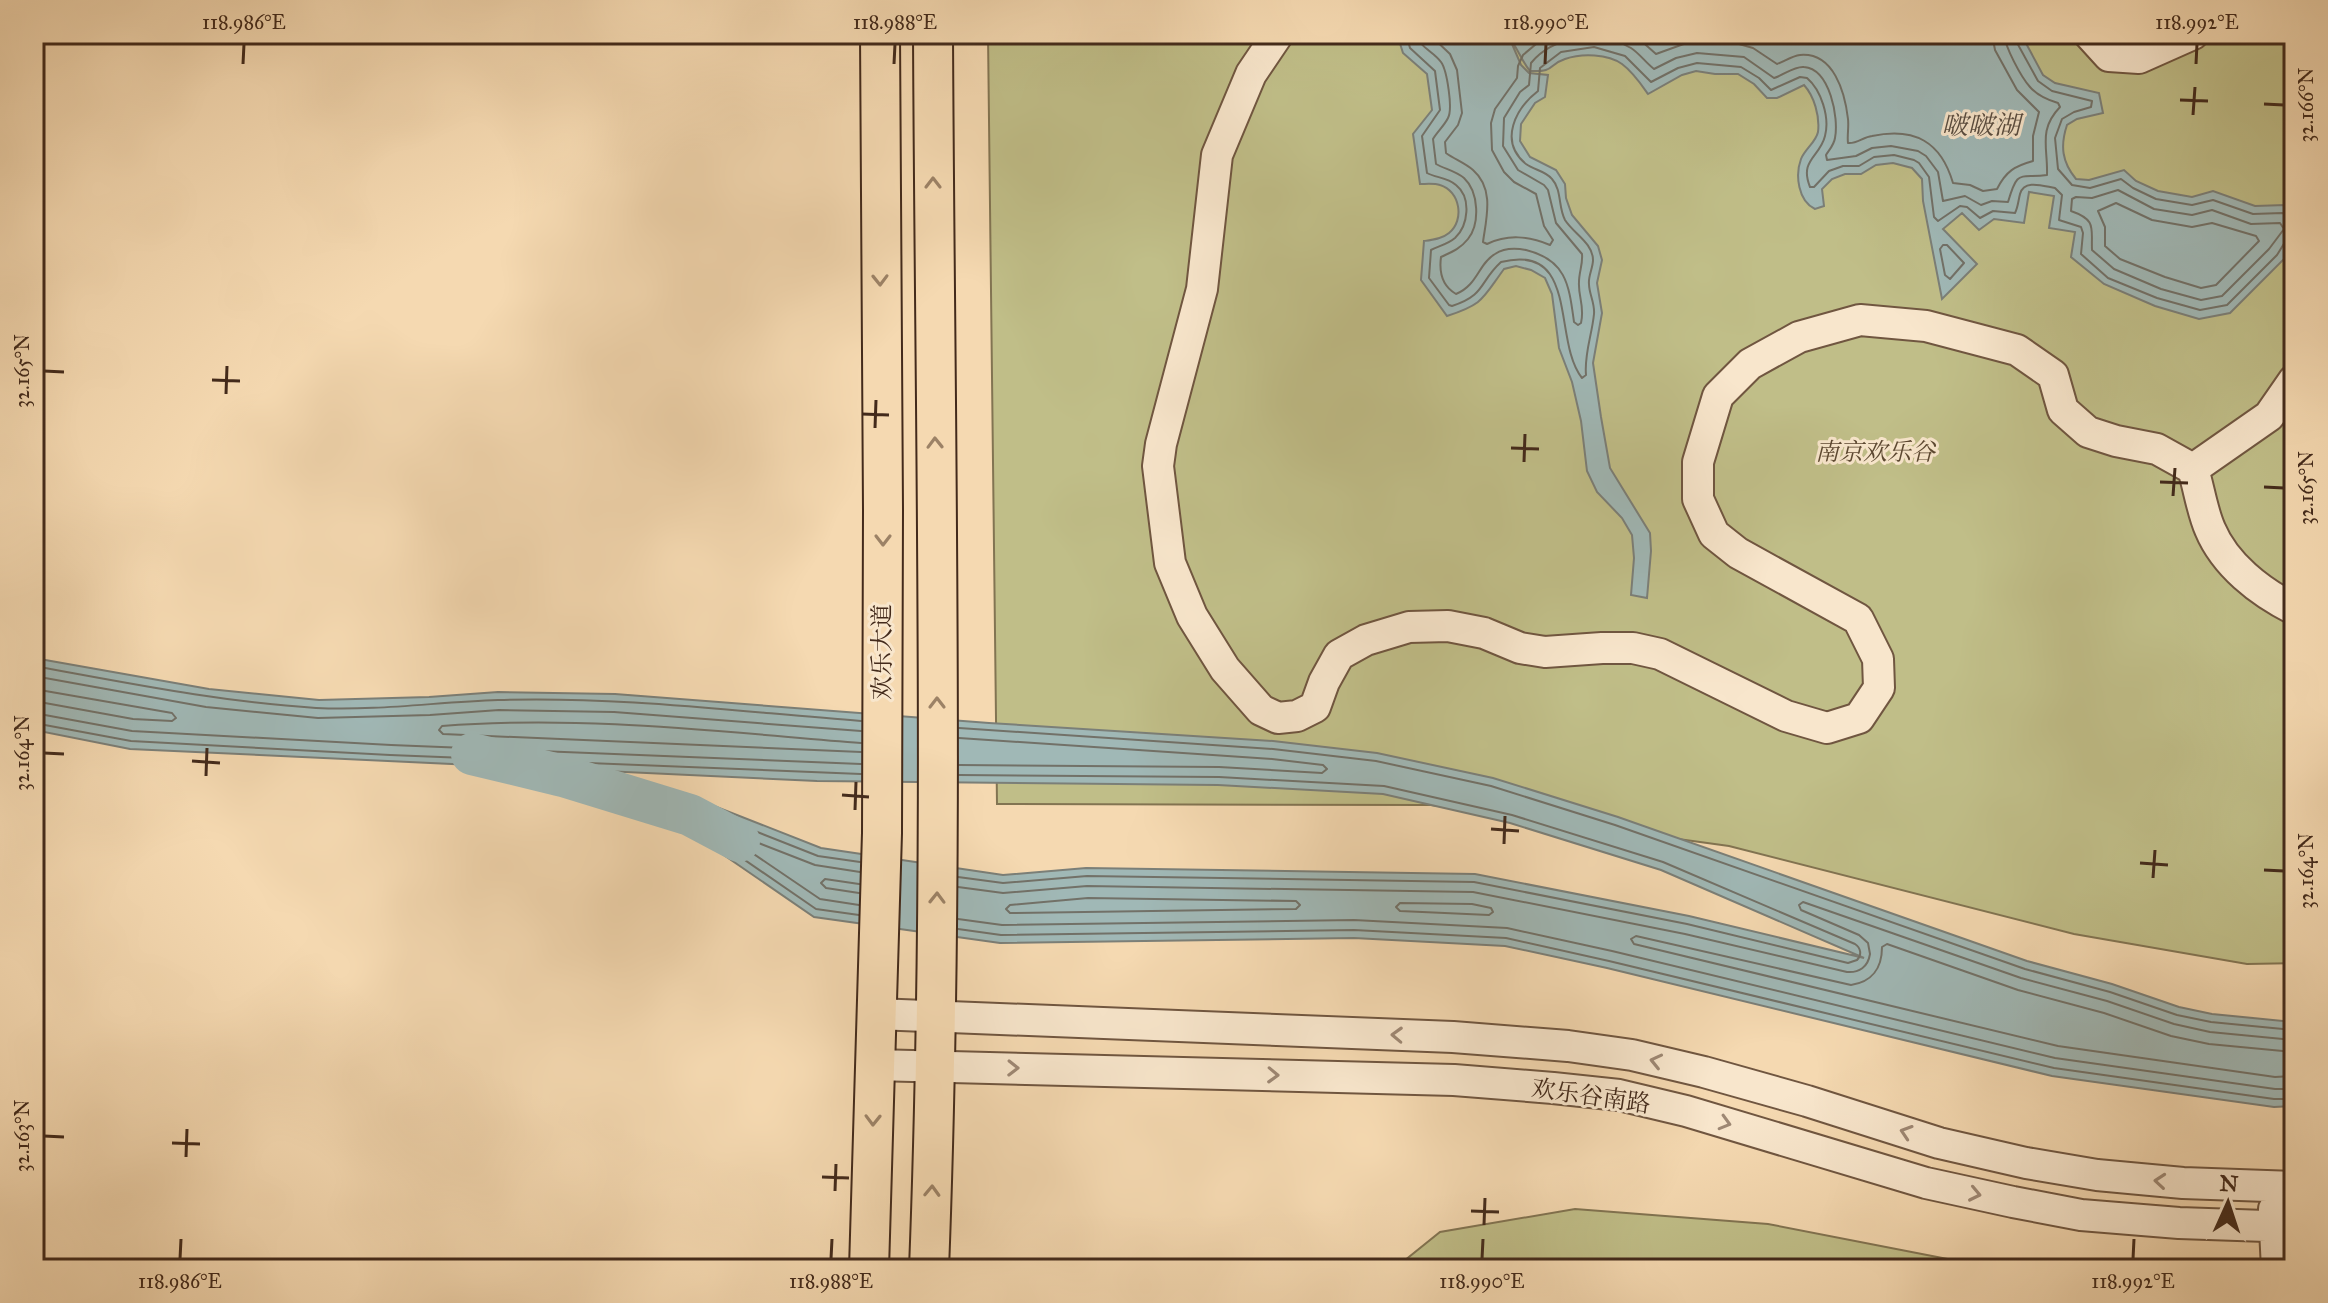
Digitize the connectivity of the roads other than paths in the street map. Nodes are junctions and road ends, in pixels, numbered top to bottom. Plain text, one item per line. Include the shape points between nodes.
1 (880, 34) edge
2 (933, 34) edge
3 (1278, 34) edge
4 (2089, 34) edge
5 (2193, 34) edge
6 (2294, 380) edge
7 (882, 392) junction
8 (935, 397) junction
9 (2193, 469) junction
10 (2294, 609) edge
11 (882, 761) junction
12 (938, 764) junction
13 (876, 1014) junction
14 (936, 1015) junction
15 (874, 1065) junction
16 (935, 1067) junction
17 (2026, 1163) junction
18 (2284, 1187) edge
19 (2013, 1202) junction
20 (2284, 1227) edge
21 (869, 1269) edge
22 (929, 1269) edge
23 (2277, 1269) edge

1 -> 7 main road, 欢乐大道
8 -> 2 main road
3 - 9 street via 1251,74 1217,155 1202,289 1158,466 1170,563 1186,603 1225,669 1261,710 1278,718 1315,707 1339,655 1366,640 1409,627 1448,626 1545,652 1633,648 1660,654 1786,716 1827,728 1859,718 1879,688 1878,659 1858,619 1738,553 1714,534 1698,499 1698,462 1718,396 1750,364 1799,337 1860,320 1926,326 2017,350 2053,375 2063,410 2088,432 2157,449
4 - 5 street via 2109,56 2139,58
6 - 9 street via 2269,416
7 - 8 main road via 894,375 908,368 924,377
7 -> 11 main road, 欢乐大道
12 -> 8 main road
9 - 10 street via 2208,527 2223,555 2270,598
11 - 12 main road via 894,789 909,796 923,789
11 - 13 main road, 欢乐大道
14 -> 12 main road
13 - 14 street, 欢乐谷南路
13 - 15 main road, 欢乐大道
14 - 16 main road
17 -> 14 street, 欢乐谷南路 via 1939,1143 1704,1072 1568,1046
15 - 16 street, 欢乐谷南路
15 -> 21 main road, 欢乐大道
16 -> 19 street, 欢乐谷南路 via 1454,1080 1619,1095 1926,1183
22 -> 16 main road
18 -> 17 street, 欢乐谷南路 via 2111,1177
17 - 19 street via 2042,1178 2043,1187 2038,1197
18 - 20 street
19 - 20 street, 欢乐谷南路 via 2081,1215
20 - 23 street

